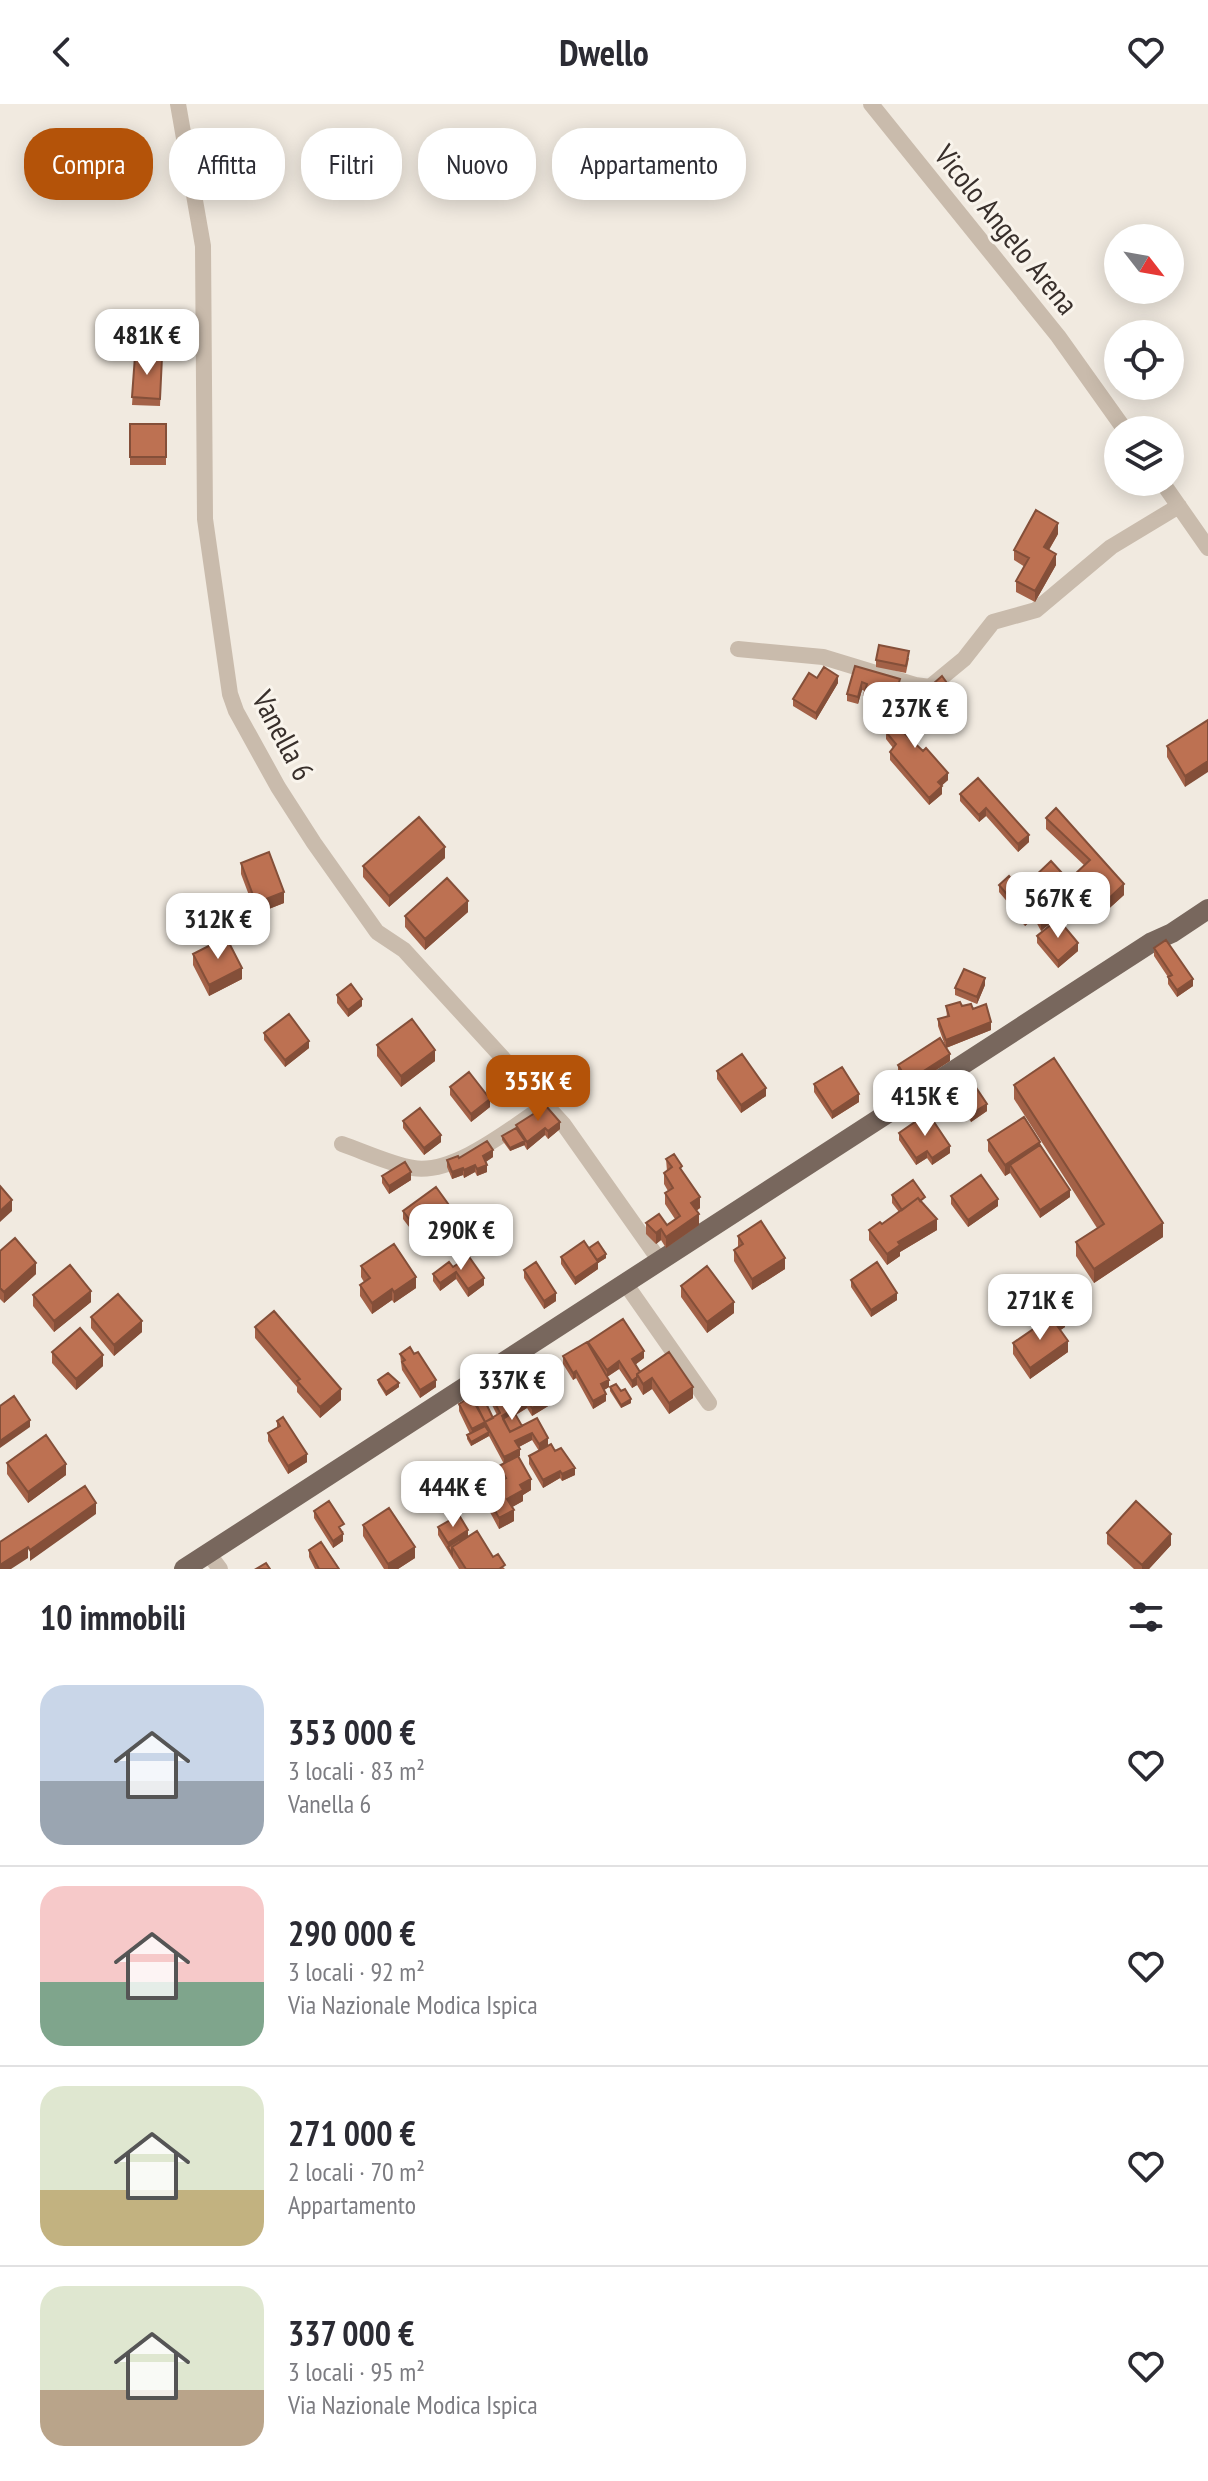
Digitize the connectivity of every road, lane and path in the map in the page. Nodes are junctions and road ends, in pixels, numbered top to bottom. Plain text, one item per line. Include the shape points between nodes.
1 (178, 104) edge
2 (871, 104) edge
3 (1115, 416) edge
4 (1172, 496) edge
5 (1179, 506) junction
6 (1208, 548) edge
7 (738, 649) dead end
8 (1208, 894) edge
9 (1208, 909) edge
10 (1152, 942) junction
11 (546, 1105) junction
12 (342, 1144) dead end
13 (660, 1261) junction
14 (625, 1283) junction
15 (709, 1403) dead end
16 (214, 1561) edge
17 (184, 1569) edge

1 - 11 street, Vanella 6 via 203,246 205,519 236,711 278,787 377,932 404,950
2 - 3 street, Vicolo Angelo Arena via 1058,336
4 - 5 street
5 - 6 street
5 - 7 street via 1111,547 1036,610 993,622 964,659 930,687 823,657
8 - 10 main road
9 - 10 main road
10 - 13 main road
11 - 12 street via 479,1149 430,1168 413,1168
11 - 13 street, Vanella 6
13 - 14 main road
14 - 15 street
14 - 16 main road
16 - 17 main road

